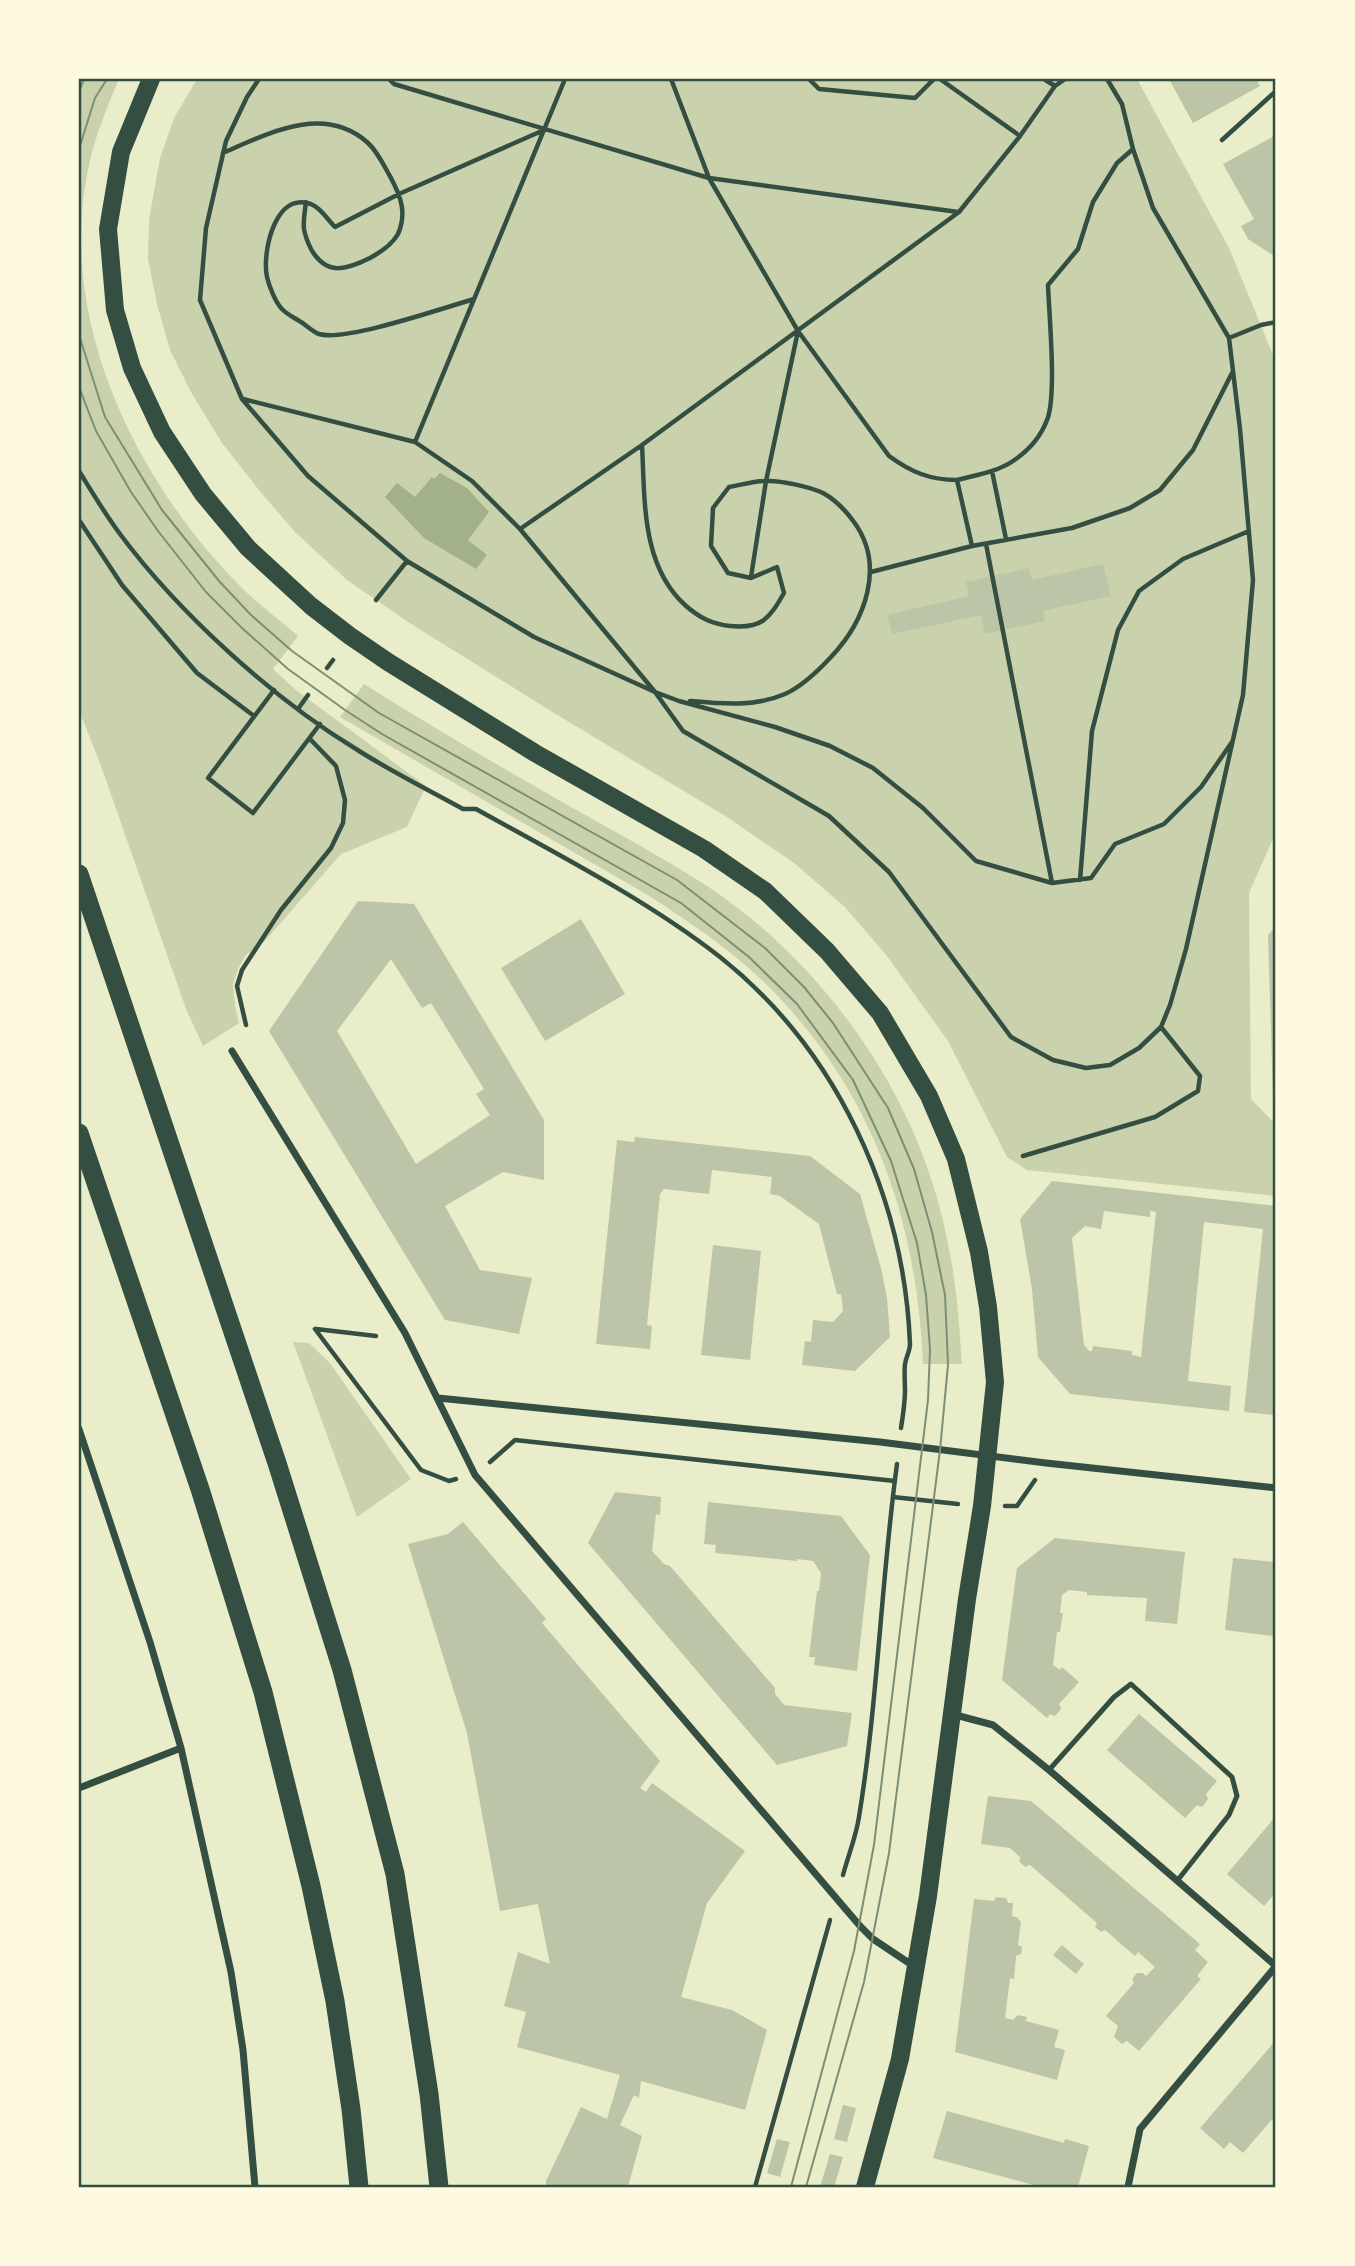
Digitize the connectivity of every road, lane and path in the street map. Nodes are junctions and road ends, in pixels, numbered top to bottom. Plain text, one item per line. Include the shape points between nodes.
1 (152, 79) edge
2 (259, 79) edge
3 (389, 79) edge
4 (565, 79) edge
5 (671, 79) edge
6 (809, 79) edge
7 (934, 79) edge
8 (940, 79) edge
9 (1044, 79) edge
10 (1065, 79) edge
11 (1107, 79) edge
12 (1055, 86) junction
13 (1276, 91) edge
14 (544, 130) junction
15 (1020, 136) junction
16 (1222, 139) dead end
17 (1133, 149) junction
18 (223, 153) junction
19 (709, 178) junction
20 (399, 194) junction
21 (306, 202) junction
22 (959, 212) junction
23 (474, 299) junction
24 (1276, 322) edge
25 (798, 331) junction
26 (1229, 338) junction
27 (1233, 373) junction
28 (242, 399) junction
29 (415, 442) junction
30 (642, 445) junction
31 (79, 471) edge
32 (992, 471) junction
33 (957, 480) junction
34 (766, 481) junction
35 (79, 520) edge
36 (520, 529) junction
37 (1249, 531) junction
38 (1006, 539) junction
39 (986, 544) junction
40 (972, 546) junction
41 (407, 561) junction
42 (871, 572) junction
43 (751, 578) junction
44 (376, 600) dead end
45 (332, 660) dead end
46 (327, 668) dead end
47 (274, 690) junction
48 (655, 692) junction
49 (308, 695) dead end
50 (679, 701) junction
51 (298, 709) junction
52 (255, 716) junction
53 (320, 724) junction
54 (310, 738) junction
55 (1234, 738) junction
56 (79, 874) edge
57 (1080, 880) junction
58 (1052, 883) junction
59 (246, 1025) dead end
60 (1161, 1027) junction
61 (232, 1051) dead end
62 (79, 1133) edge
63 (1023, 1156) dead end
64 (376, 1336) dead end
65 (438, 1398) junction
66 (79, 1429) edge
67 (901, 1432) dead end
68 (987, 1456) junction
69 (897, 1461) dead end
70 (475, 1475) junction
71 (895, 1481) junction
72 (1276, 1488) edge
73 (951, 1714) junction
74 (181, 1748) junction
75 (1049, 1770) junction
76 (79, 1788) edge
77 (1177, 1881) junction
78 (836, 1899) junction
79 (1276, 1966) edge
80 (916, 1968) junction
81 (255, 2187) edge
82 (359, 2187) edge
83 (439, 2187) edge
84 (754, 2187) edge
85 (865, 2187) edge
86 (1128, 2187) edge

1 - 68 main road via 121,152 108,229 115,310 132,368 162,432 203,494 248,548 312,606 388,662 704,849 765,891 827,951 880,1013 929,1096 956,1158 968,1207 995,1366
2 - 18 path
3 - 14 path
4 - 14 path
5 - 19 path
6 - 7 path via 819,89 915,98
8 - 15 path
9 - 12 path
10 - 12 path
11 - 17 path via 1122,104
12 - 15 path
13 - 16 path
14 - 19 path
14 - 20 path
14 - 23 path
15 - 22 path
17 - 26 path via 1153,208
17 - 32 path via 1117,163 1093,202 1078,249 1048,285 1052,387 1048,418 1032,444
18 - 20 path via 280,128 338,126 368,143
18 - 28 path via 206,228 200,300
19 - 22 path
19 - 25 path
20 - 21 path via 335,228
20 - 21 path via 404,210 397,234 387,248 348,268 330,268 309,246 304,230
21 - 23 path via 286,209 274,225 265,258 267,278 281,309 319,334 348,334
22 - 25 path
23 - 29 path
24 - 26 path
25 - 30 path
25 - 33 path via 889,456 925,477
25 - 34 path
26 - 27 path
27 - 37 path
27 - 38 path via 1193,450 1160,490 1130,508 1072,528
28 - 29 path
28 - 41 path via 308,476
29 - 36 path via 472,481
30 - 36 path
30 - 43 path via 649,536 654,557 675,596 714,625 749,628 771,615 784,593 777,566
31 - 47 path via 120,534 170,594
32 - 33 path
32 - 38 path
33 - 40 path
34 - 42 path via 823,493 843,508 864,536
34 - 43 path
34 - 43 path via 729,487 713,508 711,546 727,573
35 - 52 path via 122,585 197,673
36 - 48 path
37 - 55 path via 1253,580 1243,695
37 - 57 path via 1182,559 1139,591 1118,630 1091,731
38 - 39 path
39 - 40 path
39 - 58 path
40 - 42 path
41 - 44 path
41 - 48 path via 534,637
42 - 50 path via 855,628 813,675 786,694 742,705
45 - 46 path
47 - 51 path
47 - 52 path
48 - 50 path
48 - 60 path via 683,731 829,816 889,872 1011,1037 1053,1060 1086,1068 1110,1065 1139,1048
49 - 51 path
50 - 58 path via 830,746 873,768 923,808 976,861
51 - 53 path
52 - 54 path via 208,778 253,813
53 - 54 path
53 - 67 path via 355,749 463,809 476,809 674,924 760,992 802,1040 839,1097 888,1207 905,1279 910,1348
54 - 59 path via 336,766 345,800 343,822 331,848 281,909 242,970 237,986
55 - 57 path via 1201,787 1164,824 1115,844 1091,878
55 - 60 path via 1186,949
56 - 83 highway via 342,1670 395,1874
57 - 58 path
60 - 63 path via 1200,1076 1198,1091 1155,1117
61 - 65 street via 405,1334
62 - 82 highway via 200,1489 263,1692 335,2001
64 - 70 path via 315,1329 421,1470 449,1481
65 - 68 street
65 - 70 street
66 - 74 street
68 - 72 street
68 - 73 main road
69 - 71 path
70 - 71 path via 515,1440
70 - 78 street
71 - 78 path via 859,1820
73 - 75 street via 993,1725
73 - 80 main road
74 - 76 street
74 - 81 street via 231,1972
75 - 77 street
75 - 77 lane via 1131,1684 1232,1777 1237,1796 1229,1815
77 - 79 street
78 - 80 street via 873,1939
78 - 84 path
79 - 86 street via 1140,2129
80 - 85 main road via 900,2059

